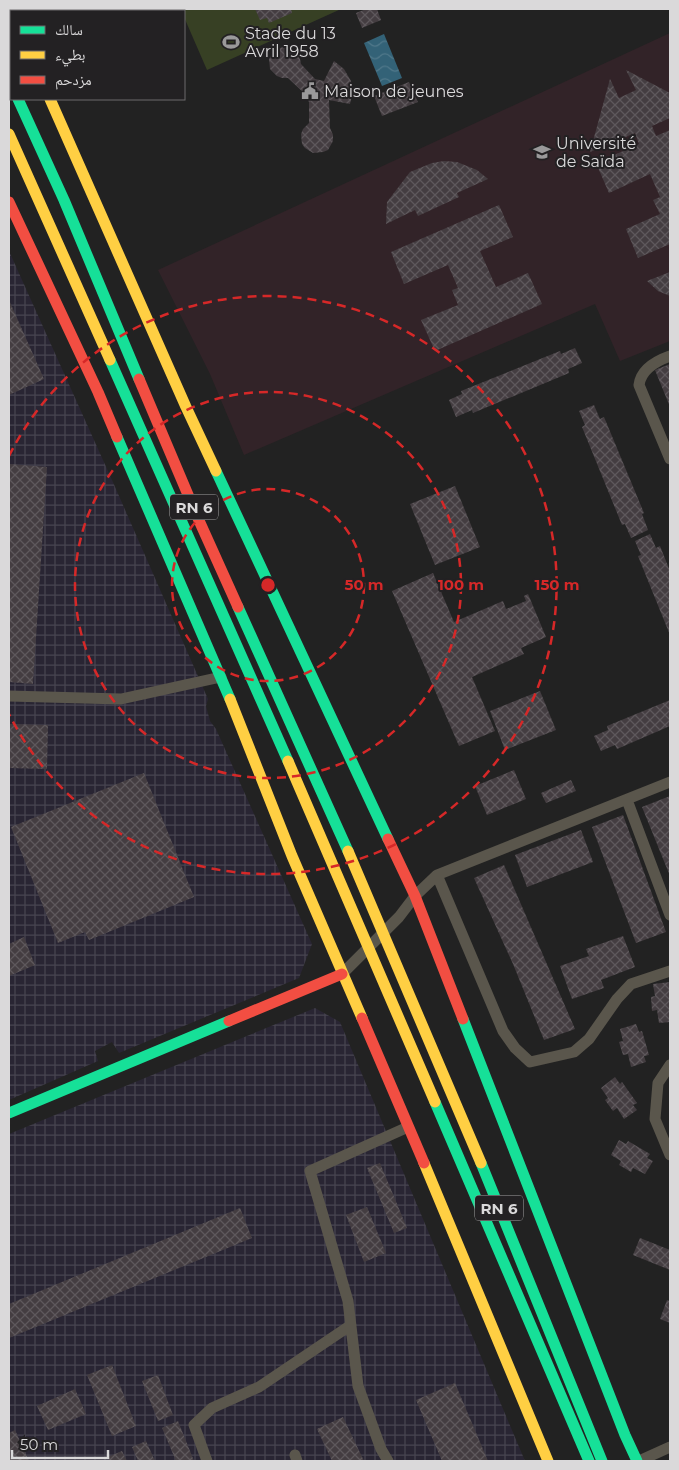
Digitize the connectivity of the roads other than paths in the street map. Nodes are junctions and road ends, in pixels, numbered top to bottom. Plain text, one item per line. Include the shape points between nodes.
1 (18, 100) edge
2 (50, 100) edge
3 (9, 134) edge
4 (9, 202) edge
5 (670, 356) edge
6 (670, 459) edge
7 (221, 677) junction
8 (9, 696) edge
9 (670, 782) edge
10 (627, 800) junction
11 (437, 875) junction
12 (415, 896) junction
13 (670, 915) edge
14 (670, 971) edge
15 (342, 974) junction
16 (670, 1065) edge
17 (9, 1113) edge
18 (408, 1127) junction
19 (670, 1155) edge
20 (539, 1304) junction
21 (526, 1316) junction
22 (350, 1325) junction
23 (670, 1447) edge
24 (207, 1461) edge
25 (388, 1461) edge
26 (548, 1461) edge
27 (580, 1461) edge
28 (589, 1461) edge
29 (602, 1461) edge
30 (610, 1461) edge
31 (638, 1461) edge

1 - 20 main road, RN 6 via 197,516 332,813
2 - 12 main road via 186,407
3 - 21 main road, RN 6 via 376,962
4 - 7 main road via 98,392
5 - 6 street via 647,368 639,385
7 - 8 street via 121,698
7 - 15 main road
9 - 10 street
10 - 11 street
10 - 13 street
11 - 12 street
11 - 14 street via 503,1031 530,1062 574,1052 589,1039 631,984
12 - 15 street via 399,917
12 - 31 main road via 621,1426
15 - 17 main road
15 - 18 main road
16 - 19 street via 658,1083 655,1119
18 - 22 street via 310,1171 348,1301
18 - 26 main road
20 - 29 main road, RN 6
20 - 30 main road, RN 6
21 - 27 main road, RN 6
21 - 28 main road, RN 6
22 - 24 street via 259,1387 212,1408 194,1425
22 - 25 street via 358,1386
23 - 31 street

